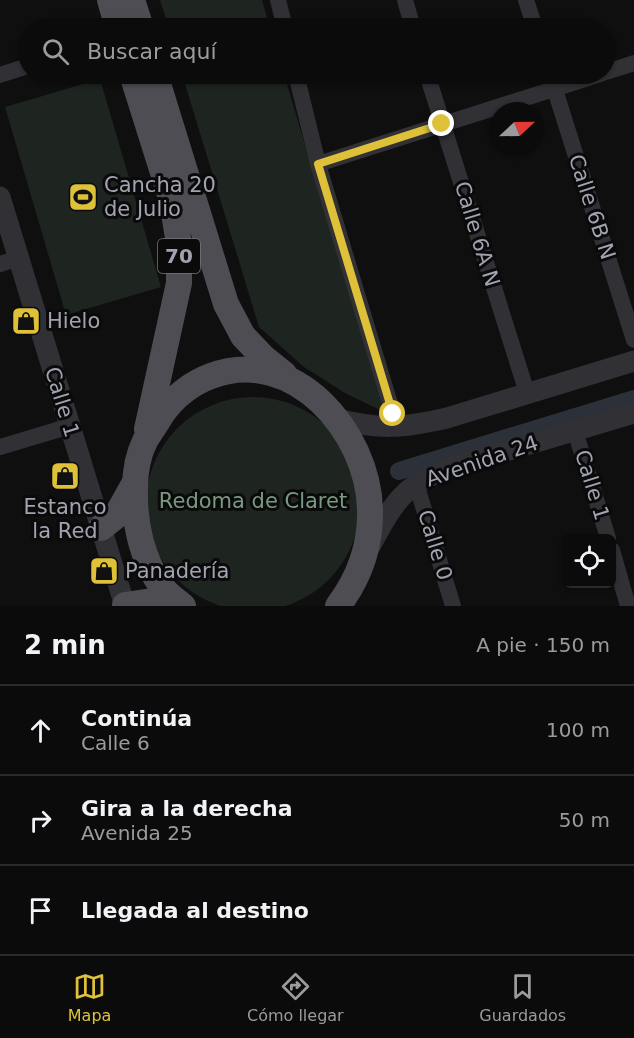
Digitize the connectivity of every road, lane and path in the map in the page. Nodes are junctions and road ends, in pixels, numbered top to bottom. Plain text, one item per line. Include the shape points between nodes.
1 (110, 0) edge
2 (132, 0) edge
3 (278, 0) edge
4 (405, 0) edge
5 (526, 0) edge
6 (115, 18) edge
7 (138, 18) edge
8 (282, 18) edge
9 (410, 18) edge
10 (532, 18) edge
11 (634, 63) edge
12 (18, 69) edge
13 (616, 69) edge
14 (0, 75) edge
15 (135, 84) edge
16 (158, 84) edge
17 (298, 84) edge
18 (430, 84) edge
19 (544, 84) edge
20 (553, 84) edge
21 (442, 124) junction
22 (318, 164) junction
23 (0, 197) edge
24 (9, 261) edge
25 (634, 340) edge
26 (634, 361) edge
27 (289, 378) junction
28 (527, 393) junction
29 (634, 413) edge
30 (337, 419) junction
31 (70, 426) junction
32 (397, 427) junction
33 (575, 430) junction
34 (144, 442) junction
35 (0, 447) edge
36 (135, 482) junction
37 (416, 483) junction
38 (101, 528) junction
39 (607, 534) edge
40 (364, 556) junction
41 (616, 564) edge
42 (345, 600) edge
43 (178, 602) edge
44 (124, 606) edge
45 (453, 606) edge
46 (628, 606) edge

1 - 6 main road
2 - 7 main road
3 - 8 street
4 - 9 street
5 - 10 street
11 - 13 street
12 - 14 street
15 - 34 main road, 70 via 172,201 179,244 179,283
16 - 27 main road, 70 via 226,304 243,336
17 - 22 street
18 - 21 street, Calle 6A N
19 - 21 street
20 - 25 street, Calle 6B N
21 - 22 street
21 - 28 street, Calle 6A N
22 - 32 street
23 - 24 street, Calle 1
24 - 31 street, Calle 1
26 - 28 street
27 - 30 main road, 70 via 323,403
27 - 34 main road, 70 via 241,369 202,379 180,393
28 - 32 street via 447,418
29 - 33 street, Avenida 24
30 - 32 street
30 - 40 main road, 70 via 354,446 367,484 369,532
31 - 35 street
31 - 38 street, Calle 1
33 - 37 street, Avenida 24 via 451,467
33 - 39 street, Calle 1
34 - 36 main road, 70
36 - 38 main road via 116,516
36 - 43 main road, 70 via 134,503 144,552 153,573
37 - 40 street, Avenida 24 via 391,509
37 - 45 street, Calle 0
38 - 44 street, Calle 1
40 - 42 main road, 70
41 - 46 street
43 - 44 main road

